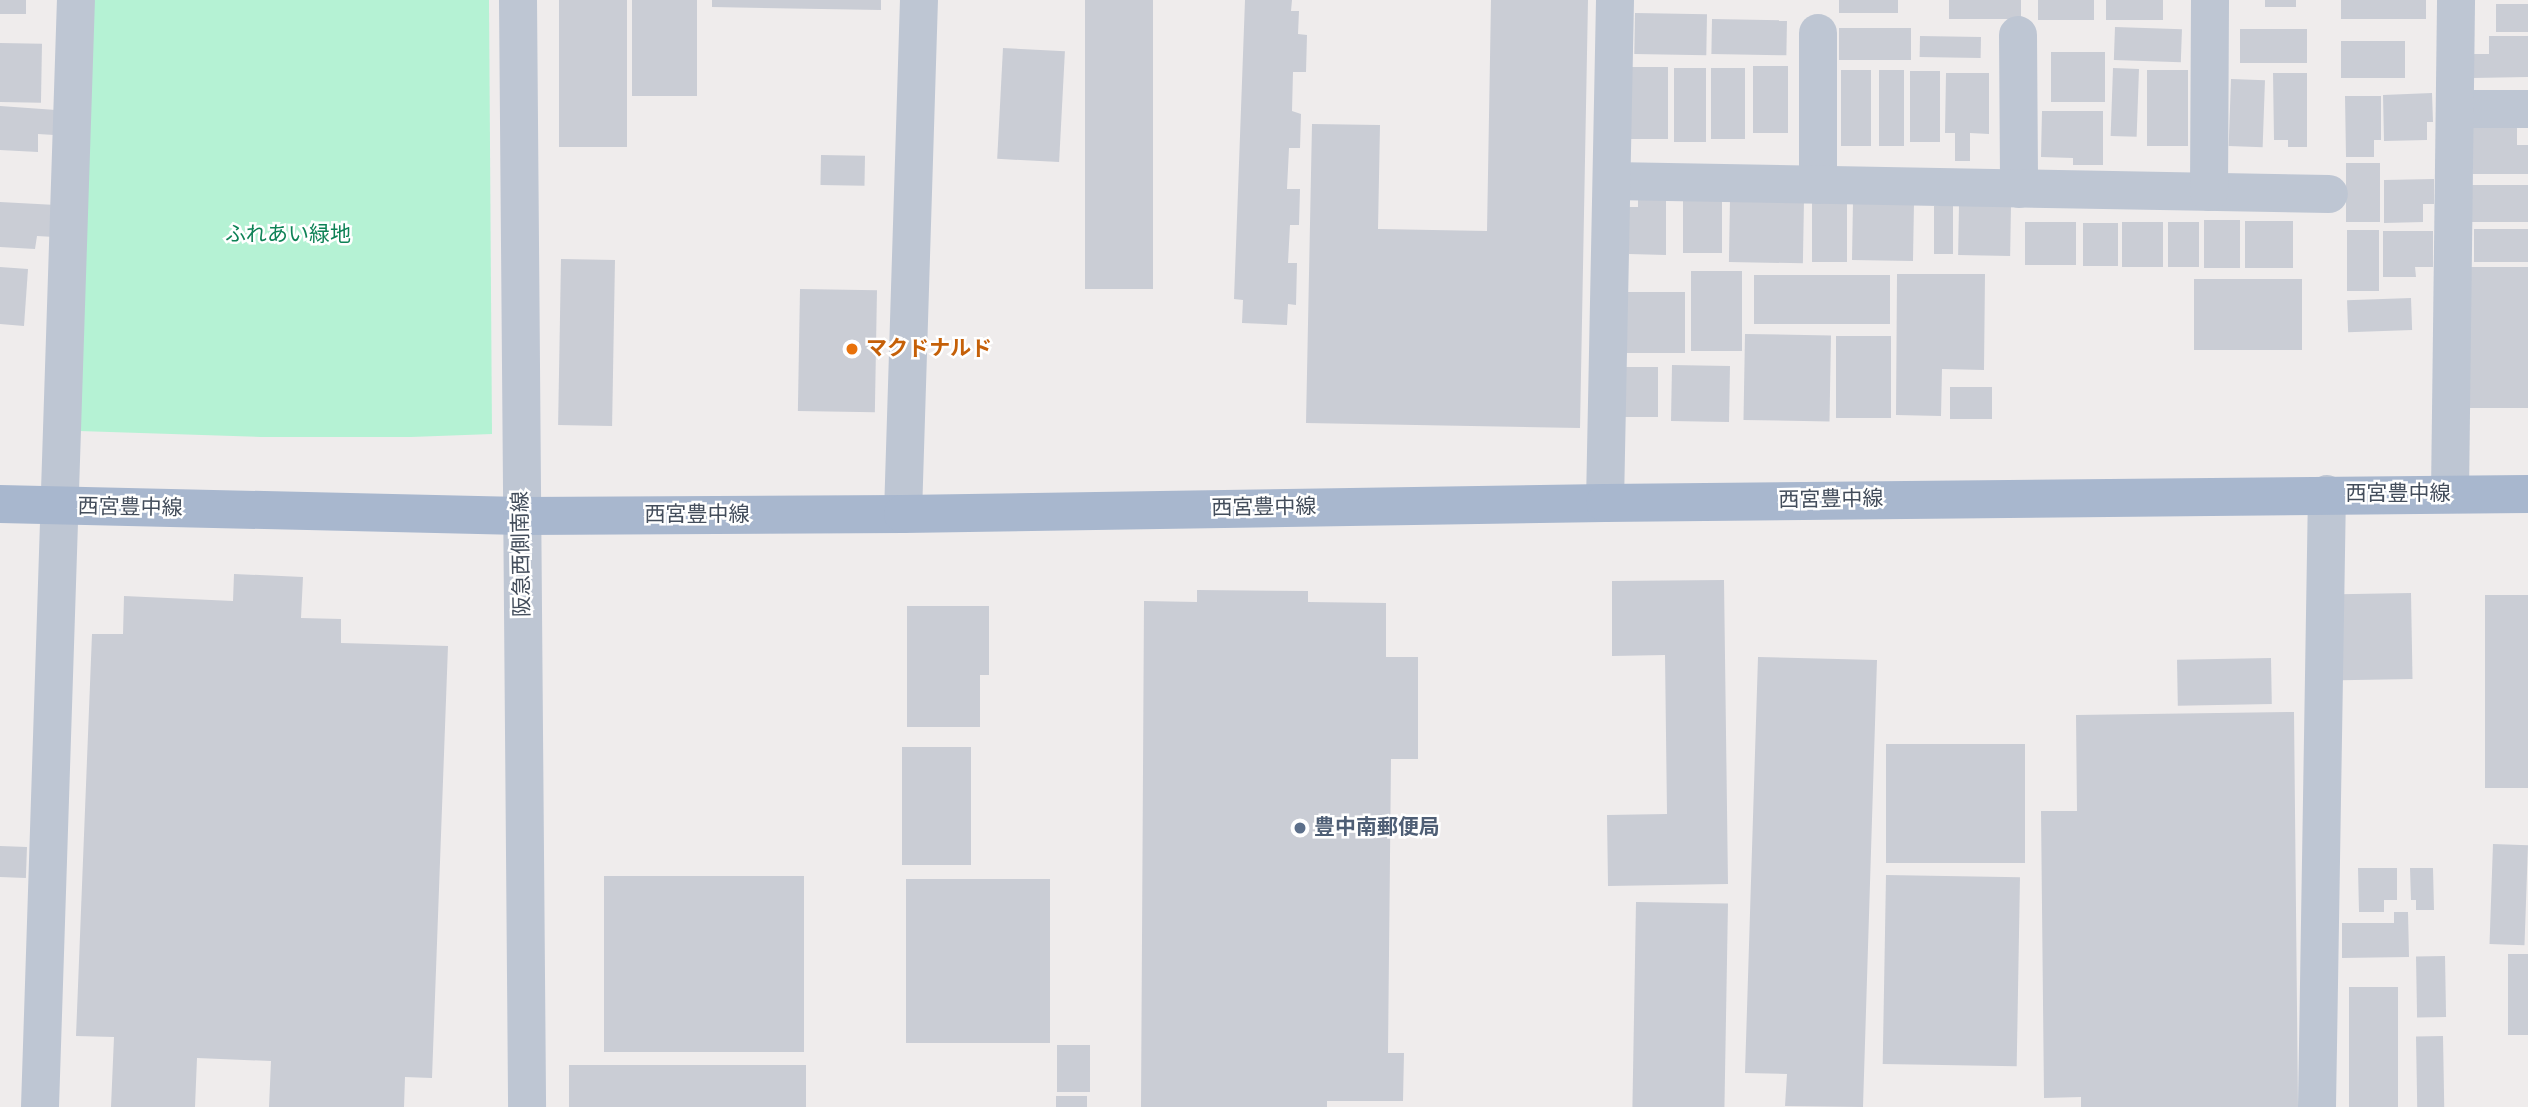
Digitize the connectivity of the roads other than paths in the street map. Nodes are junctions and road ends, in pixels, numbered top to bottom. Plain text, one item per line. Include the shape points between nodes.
1 (76, 0) edge
2 (518, 0) edge
3 (919, 0) edge
4 (1615, 0) edge
5 (2210, 0) edge
6 (2456, 0) edge
7 (1818, 33) dead end
8 (2018, 35) dead end
9 (2455, 109) junction
10 (2528, 109) edge
11 (1612, 181) junction
12 (1818, 185) junction
13 (2019, 189) junction
14 (2209, 192) junction
15 (2329, 194) dead end
16 (2327, 494) junction
17 (2450, 494) junction
18 (2528, 494) edge
19 (1605, 503) junction
20 (0, 504) edge
21 (58, 506) junction
22 (904, 514) junction
23 (522, 516) junction
24 (40, 1107) edge
25 (527, 1107) edge
26 (2317, 1107) edge

1 - 21 street
2 - 23 street, 阪急西側南線
3 - 22 street
4 - 11 street
5 - 14 street
6 - 9 street
7 - 12 street
8 - 13 street
9 - 10 street
9 - 17 street
11 - 12 street
11 - 19 street
12 - 13 street
13 - 14 street
14 - 15 street
16 - 17 main road, 西宮豊中線
16 - 19 main road, 西宮豊中線
16 - 26 street
17 - 18 main road, 西宮豊中線
19 - 22 main road, 西宮豊中線
20 - 21 main road, 西宮豊中線
21 - 23 main road, 西宮豊中線
21 - 24 street
22 - 23 main road, 西宮豊中線
23 - 25 street, 阪急西側南線

